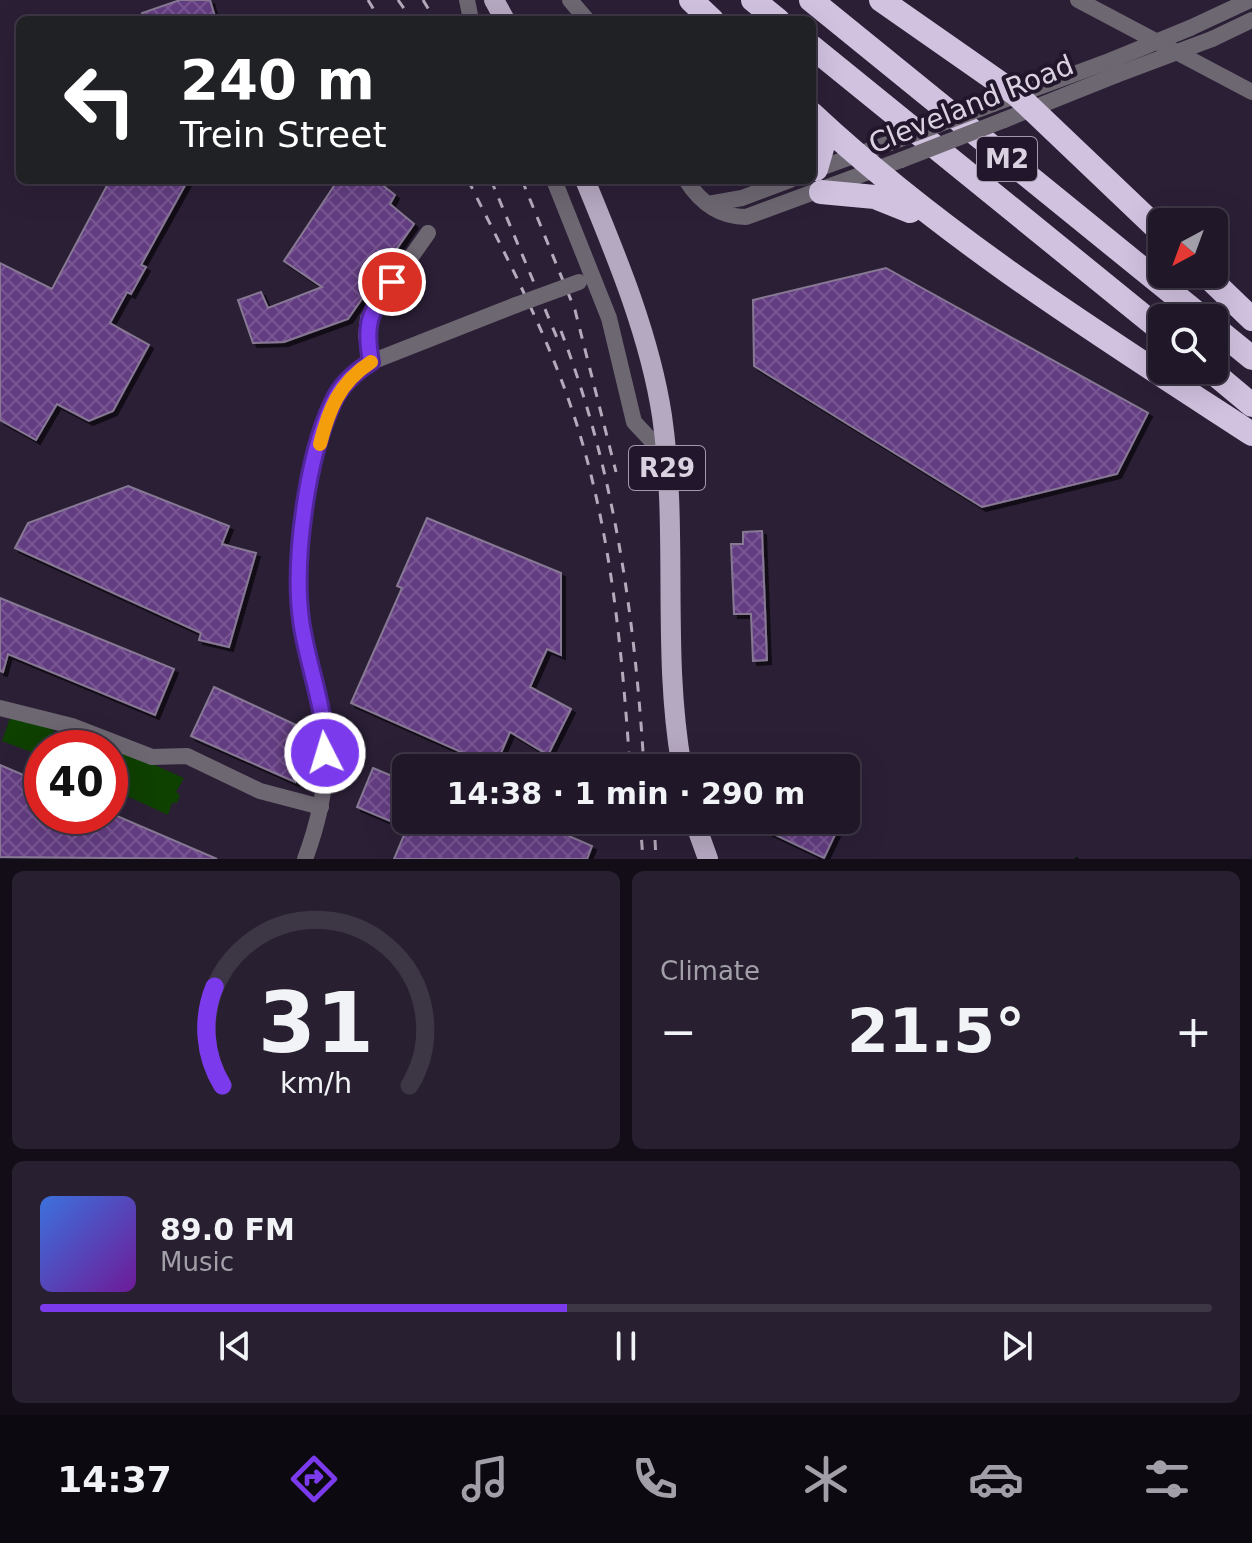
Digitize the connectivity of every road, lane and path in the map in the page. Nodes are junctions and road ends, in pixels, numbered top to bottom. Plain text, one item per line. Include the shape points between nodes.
1 (570, 0) edge
2 (691, 0) edge
3 (753, 0) edge
4 (811, 0) edge
5 (881, 0) edge
6 (1078, 0) edge
7 (1250, 0) edge
8 (584, 16) edge
9 (708, 16) edge
10 (773, 16) edge
11 (1252, 20) edge
12 (816, 50) edge
13 (1114, 67) junction
14 (1252, 92) edge
15 (1024, 101) junction
16 (816, 118) edge
17 (816, 122) edge
18 (865, 163) junction
19 (816, 177) edge
20 (555, 184) edge
21 (586, 184) edge
22 (690, 184) edge
23 (779, 184) edge
24 (804, 184) edge
25 (708, 204) junction
26 (1148, 220) edge
27 (428, 233) dead end
28 (1010, 273) junction
29 (586, 279) junction
30 (1220, 288) edge
31 (1186, 304) edge
32 (1252, 319) edge
33 (1148, 320) edge
34 (1228, 338) edge
35 (1252, 358) edge
36 (371, 362) junction
37 (1227, 384) edge
38 (1252, 405) edge
39 (1252, 434) edge
40 (666, 456) junction
41 (0, 708) edge
42 (681, 754) edge
43 (321, 807) junction
44 (699, 834) edge
45 (305, 859) edge
46 (708, 859) edge

1 - 8 street
2 - 9 highway
3 - 10 highway
4 - 31 highway, M2
5 - 15 highway
6 - 14 street
7 - 13 street, Cleveland Road, bridge
11 - 13 street, Cleveland Road, bridge via 1212,39
12 - 33 highway, M2
13 - 15 street, Cleveland Road
15 - 18 street, Cleveland Road, bridge via 993,104 887,144
15 - 18 street, Cleveland Road, bridge via 1004,120 901,160
15 - 26 highway
16 - 18 highway
17 - 19 highway via 823,145
18 - 19 street, Cleveland Road
18 - 19 street, Cleveland Road
18 - 28 highway
19 - 28 highway via 889,201
20 - 29 street
21 - 40 main road, R29 via 642,336 662,415
22 - 25 street, Cleveland Road
23 - 25 street
24 - 25 street, Cleveland Road via 746,217 721,214
27 - 36 street via 368,318
28 - 39 highway
29 - 36 street, bridge
29 - 40 street via 617,344 634,422
30 - 32 highway
34 - 35 highway
36 - 43 street via 354,374 333,402 300,533 300,616 326,735
37 - 38 highway
40 - 42 main road, R29
41 - 43 street via 72,726 152,757 187,756 260,791
43 - 45 street
44 - 46 main road

